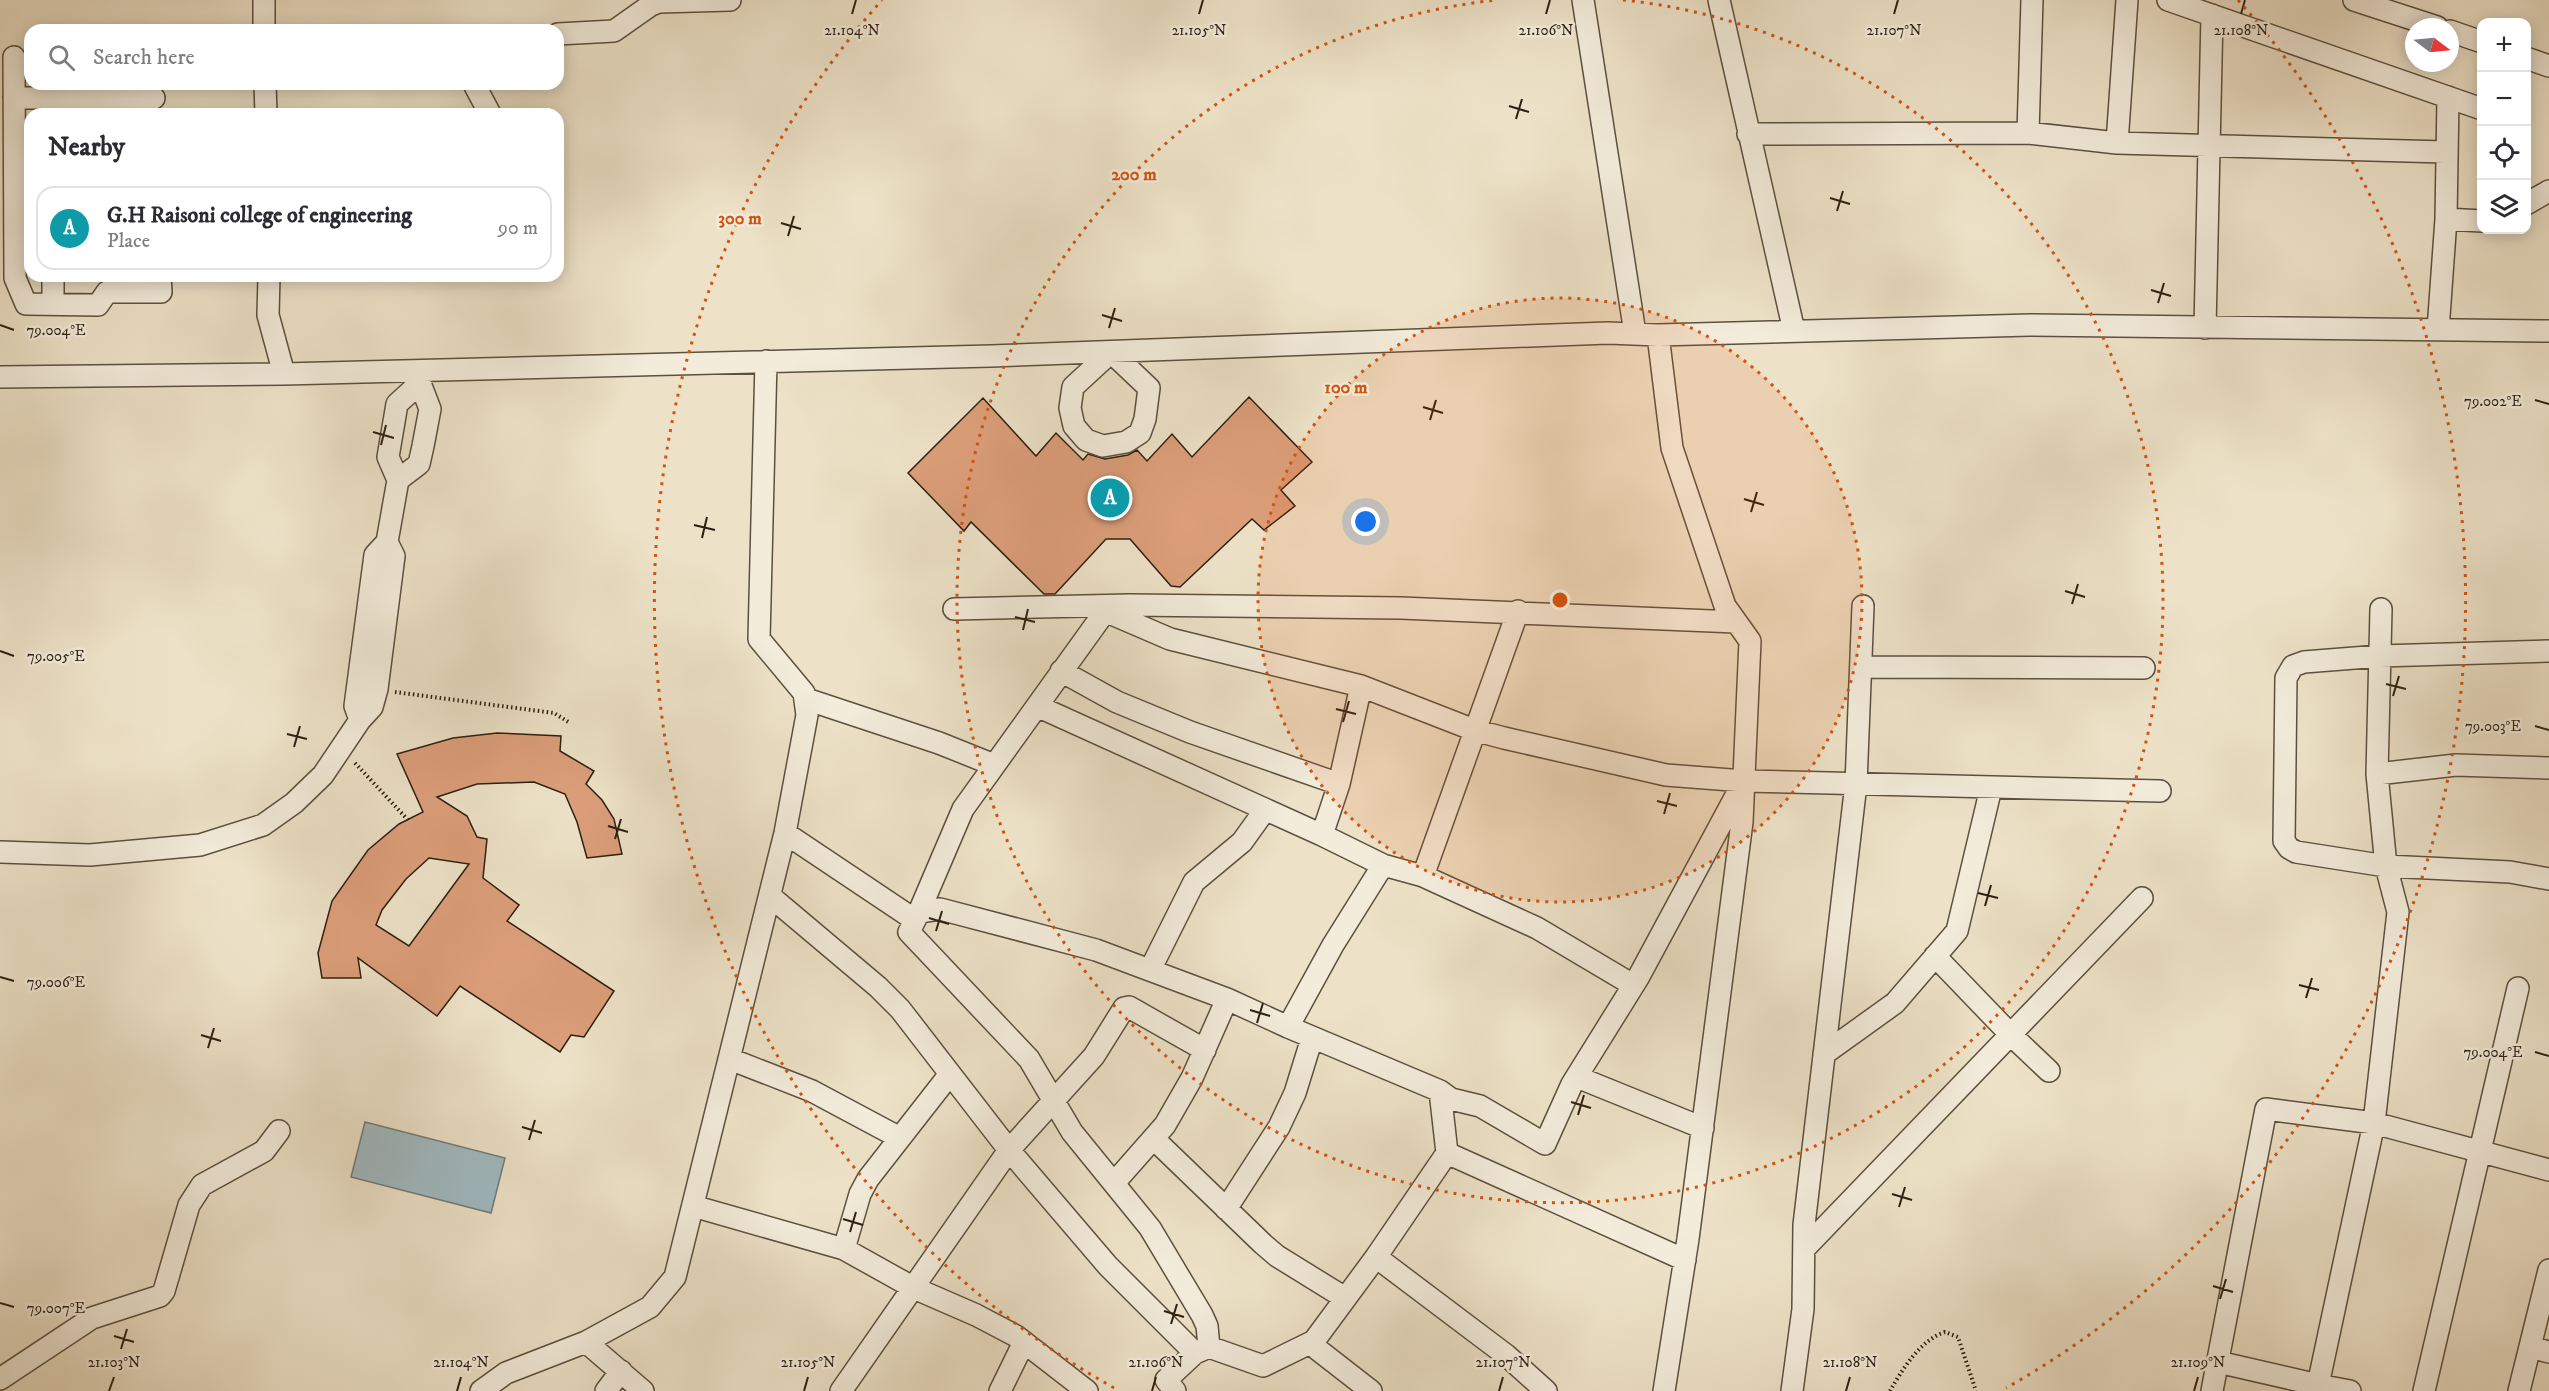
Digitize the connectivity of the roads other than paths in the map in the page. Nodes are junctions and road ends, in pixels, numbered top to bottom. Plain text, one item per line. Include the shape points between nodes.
1 (264, 0) edge
2 (730, 0) edge
3 (1583, 0) edge
4 (1719, 0) edge
5 (2032, 0) edge
6 (2127, 0) edge
7 (2168, 0) edge
8 (2354, 0) edge
9 (2212, 15) junction
10 (2410, 18) edge
11 (264, 24) edge
12 (564, 34) edge
13 (2459, 34) edge
14 (2477, 41) edge
15 (15, 57) edge
16 (2531, 60) edge
17 (2549, 66) edge
18 (265, 90) edge
19 (477, 90) edge
20 (2448, 97) junction
21 (14, 98) junction
22 (154, 99) edge
23 (49, 106) edge
24 (105, 106) edge
25 (266, 108) edge
26 (487, 108) edge
27 (2477, 108) edge
28 (2028, 132) junction
29 (1748, 134) junction
30 (2117, 143) junction
31 (2208, 146) junction
32 (2445, 152) junction
33 (2549, 191) edge
34 (2531, 201) edge
35 (2446, 219) junction
36 (2477, 221) edge
37 (53, 282) edge
38 (160, 282) edge
39 (269, 282) edge
40 (107, 284) edge
41 (53, 304) junction
42 (2205, 328) junction
43 (2438, 330) junction
44 (1794, 331) junction
45 (2549, 331) edge
46 (1635, 333) junction
47 (1658, 335) junction
48 (1111, 352) junction
49 (766, 362) junction
50 (284, 374) junction
51 (420, 376) junction
52 (0, 377) edge
53 (398, 480) junction
54 (387, 542) junction
55 (1863, 606) dead end
56 (1107, 608) junction
57 (954, 609) dead end
58 (2382, 609) dead end
59 (1518, 611) junction
60 (1736, 622) junction
61 (2549, 651) edge
62 (2380, 656) junction
63 (1860, 667) junction
64 (2144, 668) dead end
65 (1061, 671) junction
66 (1361, 686) junction
67 (806, 699) junction
68 (1037, 706) junction
69 (360, 720) junction
70 (1474, 730) junction
71 (994, 765) junction
72 (2549, 768) edge
73 (2377, 774) junction
74 (1744, 781) junction
75 (1339, 784) junction
76 (1856, 784) junction
77 (1991, 788) junction
78 (2160, 791) dead end
79 (1265, 810) junction
80 (785, 833) junction
81 (1322, 836) junction
82 (0, 852) edge
83 (1383, 865) junction
84 (2386, 866) junction
85 (1423, 876) junction
86 (2549, 879) edge
87 (770, 896) junction
88 (2142, 898) dead end
89 (917, 916) junction
90 (1935, 956) junction
91 (1150, 970) junction
92 (1634, 985) junction
93 (2518, 987) dead end
94 (1227, 999) junction
95 (1288, 1028) junction
96 (2011, 1035) junction
97 (1312, 1038) junction
98 (1205, 1050) junction
99 (1824, 1054) junction
100 (730, 1059) junction
101 (2049, 1071) dead end
102 (950, 1074) junction
103 (1576, 1077) junction
104 (1440, 1091) junction
105 (1053, 1100) junction
106 (2374, 1123) junction
107 (1703, 1128) junction
108 (279, 1131) dead end
109 (900, 1138) junction
110 (1154, 1138) junction
111 (1009, 1150) junction
112 (2480, 1152) junction
113 (1447, 1153) junction
114 (2549, 1170) edge
115 (1114, 1183) junction
116 (693, 1206) junction
117 (1226, 1209) junction
118 (1803, 1249) junction
119 (844, 1250) junction
120 (1376, 1257) junction
121 (1685, 1260) junction
122 (2549, 1270) edge
123 (914, 1288) junction
124 (1345, 1298) junction
125 (1314, 1341) junction
126 (586, 1342) junction
127 (1024, 1342) junction
128 (1202, 1350) junction
129 (2539, 1350) edge
130 (2218, 1362) junction
131 (621, 1371) junction
132 (0, 1379) edge
133 (2318, 1388) edge
134 (1171, 1390) edge
135 (481, 1391) edge
136 (606, 1391) edge
137 (644, 1391) edge
138 (841, 1391) edge
139 (1000, 1391) edge
140 (1087, 1391) edge
141 (1371, 1391) edge
142 (1546, 1391) edge
143 (1664, 1391) edge
144 (1792, 1391) edge
145 (2212, 1391) edge
146 (2350, 1391) edge
147 (2424, 1391) edge
148 (2519, 1391) edge

1 - 11 street
2 - 12 street via 659,2 615,31
3 - 46 street
4 - 29 street
5 - 28 street
6 - 30 street
7 - 9 street
8 - 10 street
9 - 20 street
9 - 31 street
13 - 14 street
15 - 21 street
16 - 17 street
18 - 25 street
19 - 26 street
20 - 27 street
20 - 32 street
21 - 23 street
21 - 41 street via 15,278 26,304
22 - 24 street
23 - 24 street
28 - 29 street
28 - 30 street
29 - 44 street
30 - 31 street
31 - 32 street
31 - 42 street
32 - 35 street
33 - 34 street
35 - 36 street
35 - 43 street
37 - 41 street
38 - 40 street via 161,292
39 - 50 street via 268,315
40 - 41 street via 98,305
42 - 43 street
42 - 44 street via 2030,325
43 - 45 street
44 - 47 street
46 - 47 street
46 - 48 street
47 - 60 street via 1672,448 1725,606
48 - 48 street via 1073,387 1070,408 1074,426 1086,440 1103,446 1126,442 1140,433 1149,388
48 - 49 street
49 - 51 street
49 - 67 street via 759,639
50 - 51 street
50 - 52 street
51 - 53 street via 398,404 388,457
51 - 53 street via 430,409 423,446 418,464
53 - 54 street
54 - 69 street via 375,555 355,706
54 - 69 street via 394,556 377,689 372,707
55 - 63 street
56 - 57 street
56 - 59 street
56 - 65 street
56 - 66 street via 1170,639
58 - 62 street
59 - 60 street
59 - 70 street
60 - 74 street via 1750,641
61 - 62 street
62 - 73 street
62 - 84 street via 2304,662 2294,666 2286,678 2284,841 2296,852
63 - 64 street
63 - 76 street
65 - 68 street
65 - 75 street via 1117,702 1190,732
66 - 70 street
66 - 75 street
67 - 71 street
67 - 80 street via 807,714
68 - 71 street
68 - 79 street
69 - 82 street via 323,775 263,825 200,845 90,855
70 - 74 street via 1666,775
70 - 85 street
71 - 89 street via 963,809
72 - 73 street via 2456,765
73 - 84 street
74 - 76 street
74 - 92 street
74 - 107 street
75 - 81 street
76 - 77 street
76 - 99 street
77 - 78 street
77 - 90 street via 1957,931
79 - 81 street
79 - 91 street via 1242,842 1194,882
80 - 87 street
80 - 89 street
81 - 83 street
83 - 85 street
83 - 95 street
84 - 86 street via 2510,872
84 - 106 street via 2396,897 2398,930
85 - 92 street via 1527,922
87 - 100 street
87 - 102 street via 878,987
88 - 96 street
89 - 91 street via 940,909 1096,950
89 - 105 street via 909,932 1029,1059
90 - 96 street
90 - 99 street via 1895,1003
91 - 94 street
92 - 103 street
93 - 112 street
94 - 95 street
94 - 98 street
95 - 97 street
96 - 101 street
96 - 118 street
97 - 104 street
97 - 117 street via 1295,1093 1279,1127
98 - 105 street via 1126,1006 1094,1056
98 - 110 street via 1176,1108
99 - 118 street
100 - 109 street via 804,1087
100 - 116 street
102 - 109 street
102 - 111 street
103 - 104 street via 1545,1144 1480,1106 1451,1099
103 - 107 street
104 - 113 street
105 - 111 street
105 - 115 street via 1072,1132
106 - 112 street
106 - 130 street via 2266,1109
106 - 133 street
107 - 121 street
108 - 132 street via 264,1151 196,1192 160,1296 92,1318
109 - 119 street via 864,1186
110 - 115 street
110 - 117 street
111 - 123 street
111 - 128 street via 1108,1266
112 - 114 street
112 - 147 street
113 - 120 street
113 - 121 street
115 - 128 street via 1150,1228 1202,1315 1207,1326
116 - 119 street
116 - 126 street via 675,1277 650,1306
117 - 124 street via 1277,1256
118 - 144 street via 1803,1308
119 - 123 street
120 - 124 street
120 - 142 street via 1506,1355
121 - 143 street
122 - 129 street
123 - 127 street via 976,1315
123 - 138 street
124 - 125 street
125 - 128 street via 1263,1366
125 - 141 street via 1317,1348
126 - 131 street
126 - 135 street via 506,1373
127 - 139 street
127 - 140 street
128 - 134 street via 1166,1380
129 - 148 street
130 - 133 street
130 - 145 street
131 - 136 street
131 - 137 street
133 - 146 street

